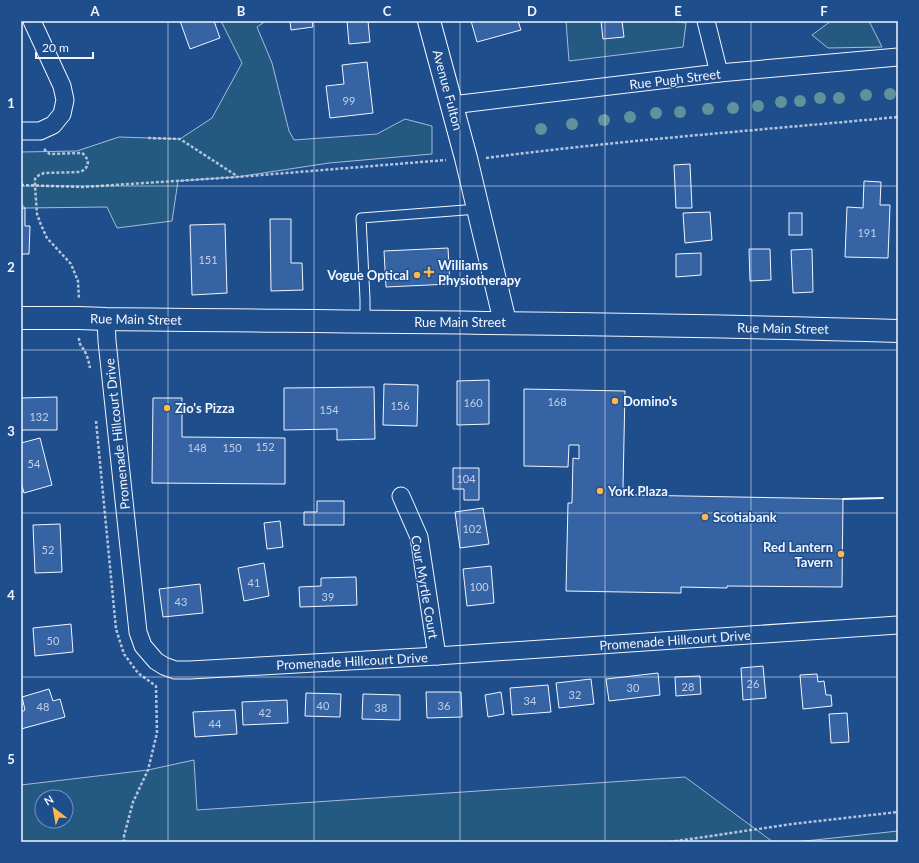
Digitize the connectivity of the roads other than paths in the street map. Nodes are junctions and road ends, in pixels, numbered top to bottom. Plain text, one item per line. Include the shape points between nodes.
1 (32, 21) edge
2 (429, 21) edge
3 (706, 21) edge
4 (898, 57) edge
5 (719, 73) junction
6 (452, 105) junction
7 (21, 131) edge
8 (478, 209) junction
9 (21, 318) edge
10 (106, 319) junction
11 (365, 321) junction
12 (505, 322) junction
13 (898, 331) edge
14 (401, 496) dead end
15 (898, 625) edge
16 (437, 656) junction

1 - 7 street via 62,86 65,100 62,114 53,125 40,131
2 - 6 main road, Avenue Fulton
3 - 5 street
4 - 5 street, Rue Pugh Street
5 - 6 street, Rue Pugh Street
6 - 8 main road, Avenue Fulton
8 - 11 lane via 361,218
8 - 12 main road, Avenue Fulton
9 - 10 main road, Rue Main Street
10 - 11 main road, Rue Main Street
10 - 16 street, Promenade Hillcourt Drive via 138,632 147,652 156,661 175,670
11 - 12 main road, Rue Main Street
12 - 13 main road, Rue Main Street
14 - 16 street, Cour Myrtle Court via 419,537
15 - 16 street, Promenade Hillcourt Drive

